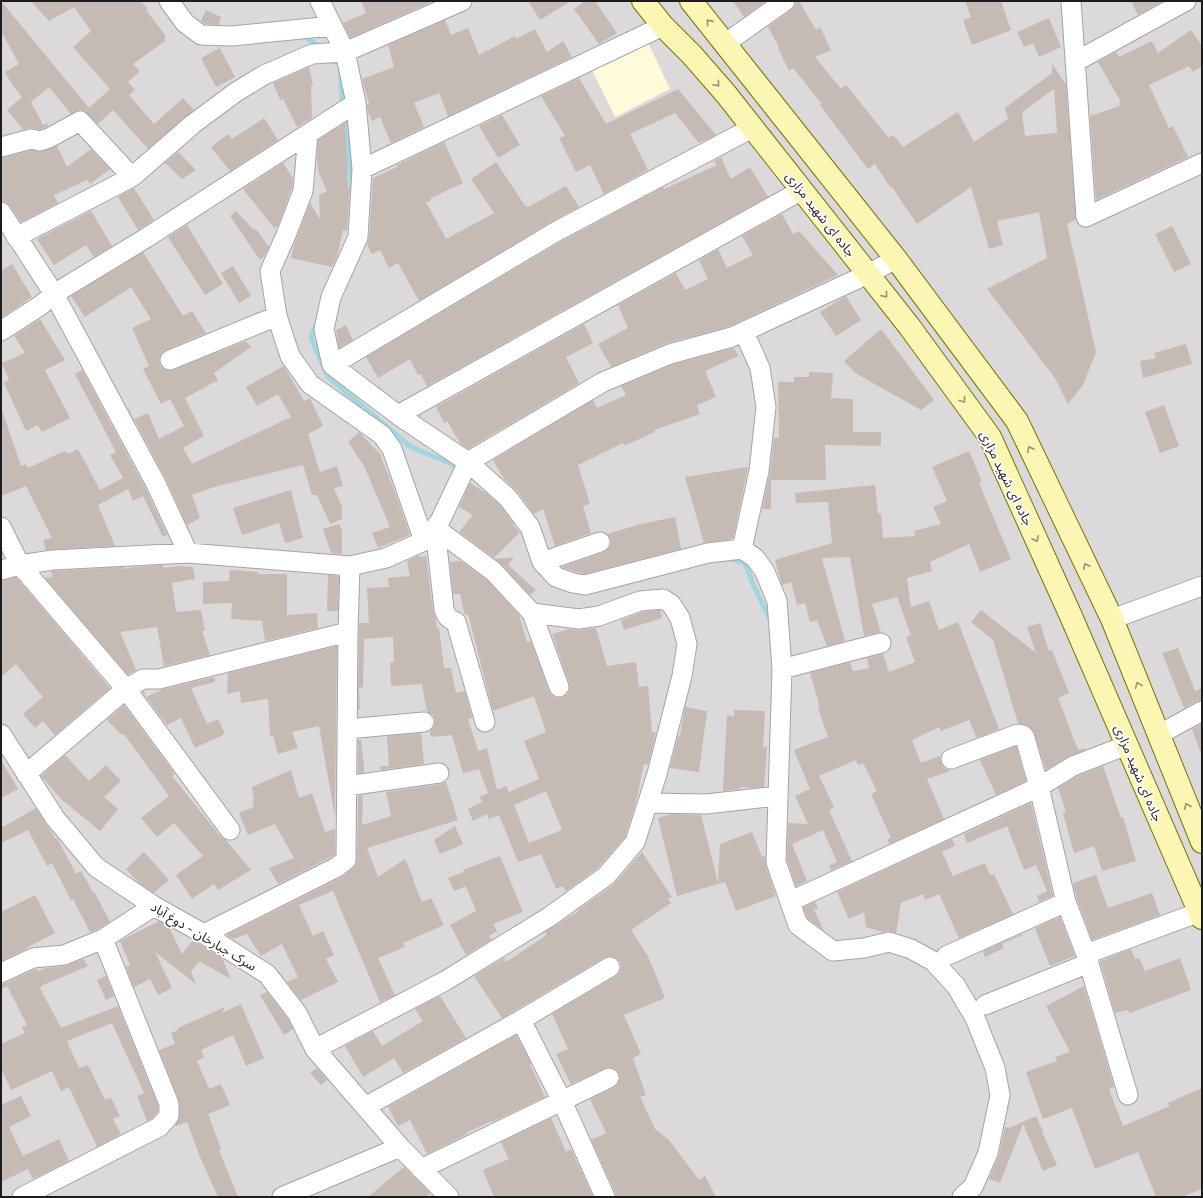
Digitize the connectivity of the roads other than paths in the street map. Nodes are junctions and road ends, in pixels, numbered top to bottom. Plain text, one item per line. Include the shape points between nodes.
1 (169, 1) edge
2 (320, 1) edge
3 (462, 1) edge
4 (643, 1) edge
5 (691, 1) edge
6 (785, 1) edge
7 (1071, 1) edge
8 (1186, 1) edge
9 (332, 26) junction
10 (664, 26) junction
11 (726, 43) junction
12 (345, 52) junction
13 (1075, 62) junction
14 (356, 104) junction
15 (752, 128) junction
16 (308, 134) junction
17 (1, 147) edge
18 (1202, 163) edge
19 (362, 169) junction
20 (132, 177) junction
21 (802, 190) junction
22 (1, 212) edge
23 (16, 237) junction
24 (896, 259) junction
25 (868, 274) junction
26 (54, 294) junction
27 (277, 316) junction
28 (1, 331) edge
29 (744, 332) junction
30 (170, 360) dead end
31 (332, 365) junction
32 (398, 415) junction
33 (468, 462) junction
34 (1, 527) edge
35 (430, 534) junction
36 (600, 542) dead end
37 (742, 549) junction
38 (188, 553) junction
39 (542, 562) junction
40 (20, 565) junction
41 (350, 566) junction
42 (1, 570) edge
43 (1202, 586) edge
44 (532, 613) junction
45 (1112, 619) junction
46 (348, 632) junction
47 (881, 643) dead end
48 (782, 669) junction
49 (559, 687) dead end
50 (126, 689) junction
51 (1202, 711) edge
52 (424, 722) dead end
53 (485, 722) dead end
54 (348, 729) junction
55 (1, 734) edge
56 (1158, 735) junction
57 (1127, 744) junction
58 (951, 759) dead end
59 (439, 773) dead end
60 (26, 774) junction
61 (347, 786) junction
62 (1039, 787) junction
63 (778, 796) junction
64 (648, 803) junction
65 (230, 830) dead end
66 (1202, 842) edge
67 (791, 901) junction
68 (1066, 902) junction
69 (154, 906) junction
70 (1201, 915) edge
71 (204, 934) junction
72 (104, 939) junction
73 (946, 956) dead end
74 (1088, 958) junction
75 (610, 967) dead end
76 (1, 973) edge
77 (985, 1006) dead end
78 (521, 1020) junction
79 (315, 1049) junction
80 (609, 1078) dead end
81 (1128, 1096) dead end
82 (562, 1101) junction
83 (365, 1107) junction
84 (400, 1147) junction
85 (421, 1169) junction
86 (22, 1197) edge
87 (282, 1197) edge
88 (449, 1197) edge
89 (605, 1197) edge
90 (962, 1197) edge

1 - 9 street via 185,23 201,36 232,36
2 - 9 street
3 - 12 street
4 - 10 main road, جاده ای شهید مزاری
11 -> 5 main road
6 - 11 street
7 - 13 street
8 - 13 street
9 - 12 street
10 -> 15 main road, جاده ای شهید مزاری via 692,54
10 - 19 street
11 - 24 main road
12 - 14 street
12 - 20 street via 312,54 264,75 193,124
13 - 18 street via 1086,217
14 - 16 street
14 - 19 street
15 - 21 main road, جاده ای شهید مزاری
15 - 31 street via 557,231
16 - 26 street
16 - 27 street via 303,191 270,271
17 - 20 street via 31,139 48,138 80,122
19 - 31 street via 358,237 331,297 324,329
20 - 23 street
21 - 25 main road, جاده ای شهید مزاری
21 - 32 street
22 - 23 street
23 - 26 street
24 - 25 street
45 -> 24 main road via 1017,421
25 - 29 street
25 -> 57 main road, جاده ای شهید مزاری via 910,326 990,437
26 - 28 street
26 - 38 street via 156,484
27 - 30 street
27 - 35 street via 290,356 310,384 382,435 392,449
29 - 33 street via 670,354 603,382
29 - 37 street via 760,368 766,407 759,471
31 - 32 street
32 - 33 street
33 - 35 street via 440,521
33 - 39 street via 508,498 530,527
34 - 40 street
35 - 41 street via 386,558
35 - 44 street via 493,571
35 - 53 street via 446,616 456,622
36 - 39 street
37 - 39 street via 708,553 585,585 556,577
37 - 48 street via 755,558 765,572 777,600
38 - 40 street via 53,560
38 - 41 street
40 - 42 street
40 - 50 street
41 - 46 street
43 - 45 street
44 - 49 street
44 - 64 street via 579,619 600,616 640,601 663,599 671,604 680,618 687,644 682,676
56 -> 45 main road
46 - 50 street via 158,680 143,679
46 - 54 street
47 - 48 street
48 - 63 street
50 - 60 street
50 - 65 street
51 - 56 street
52 - 54 street
54 - 61 street
55 - 60 street, سرک جبارخان - دوغ آباد
66 -> 56 main road
57 - 62 street via 1073,766
57 - 70 main road, جاده ای شهید مزاری
58 - 62 street via 1018,734 1023,735
59 - 61 street
60 - 69 street, سرک جبارخان - دوغ آباد via 55,818 96,867
61 - 71 street via 346,860
62 - 67 street
62 - 68 street
63 - 64 street via 706,804
63 - 67 street via 776,862
64 - 79 street via 636,842 606,876 549,916 445,981
67 - 90 street via 798,925 834,951 890,942 911,949 933,961 956,986 975,1018 995,1068 1000,1095 988,1153 973,1186
68 - 73 street
68 - 74 street
69 - 71 street, سرک جبارخان - دوغ آباد
69 - 72 street
70 - 74 street
71 - 79 street, سرک جبارخان - دوغ آباد via 267,974 297,1012
72 - 76 street via 64,954 33,958
72 - 86 street via 169,1104 169,1116 159,1126
74 - 77 street
74 - 81 street
75 - 78 street
78 - 82 street
78 - 83 street
79 - 83 street, سرک جبارخان - دوغ آباد
80 - 82 street
82 - 85 street
82 - 89 street
83 - 84 street, سرک جبارخان - دوغ آباد
84 - 85 street, سرک جبارخان - دوغ آباد
84 - 87 street
85 - 88 street, سرک جبارخان - دوغ آباد

